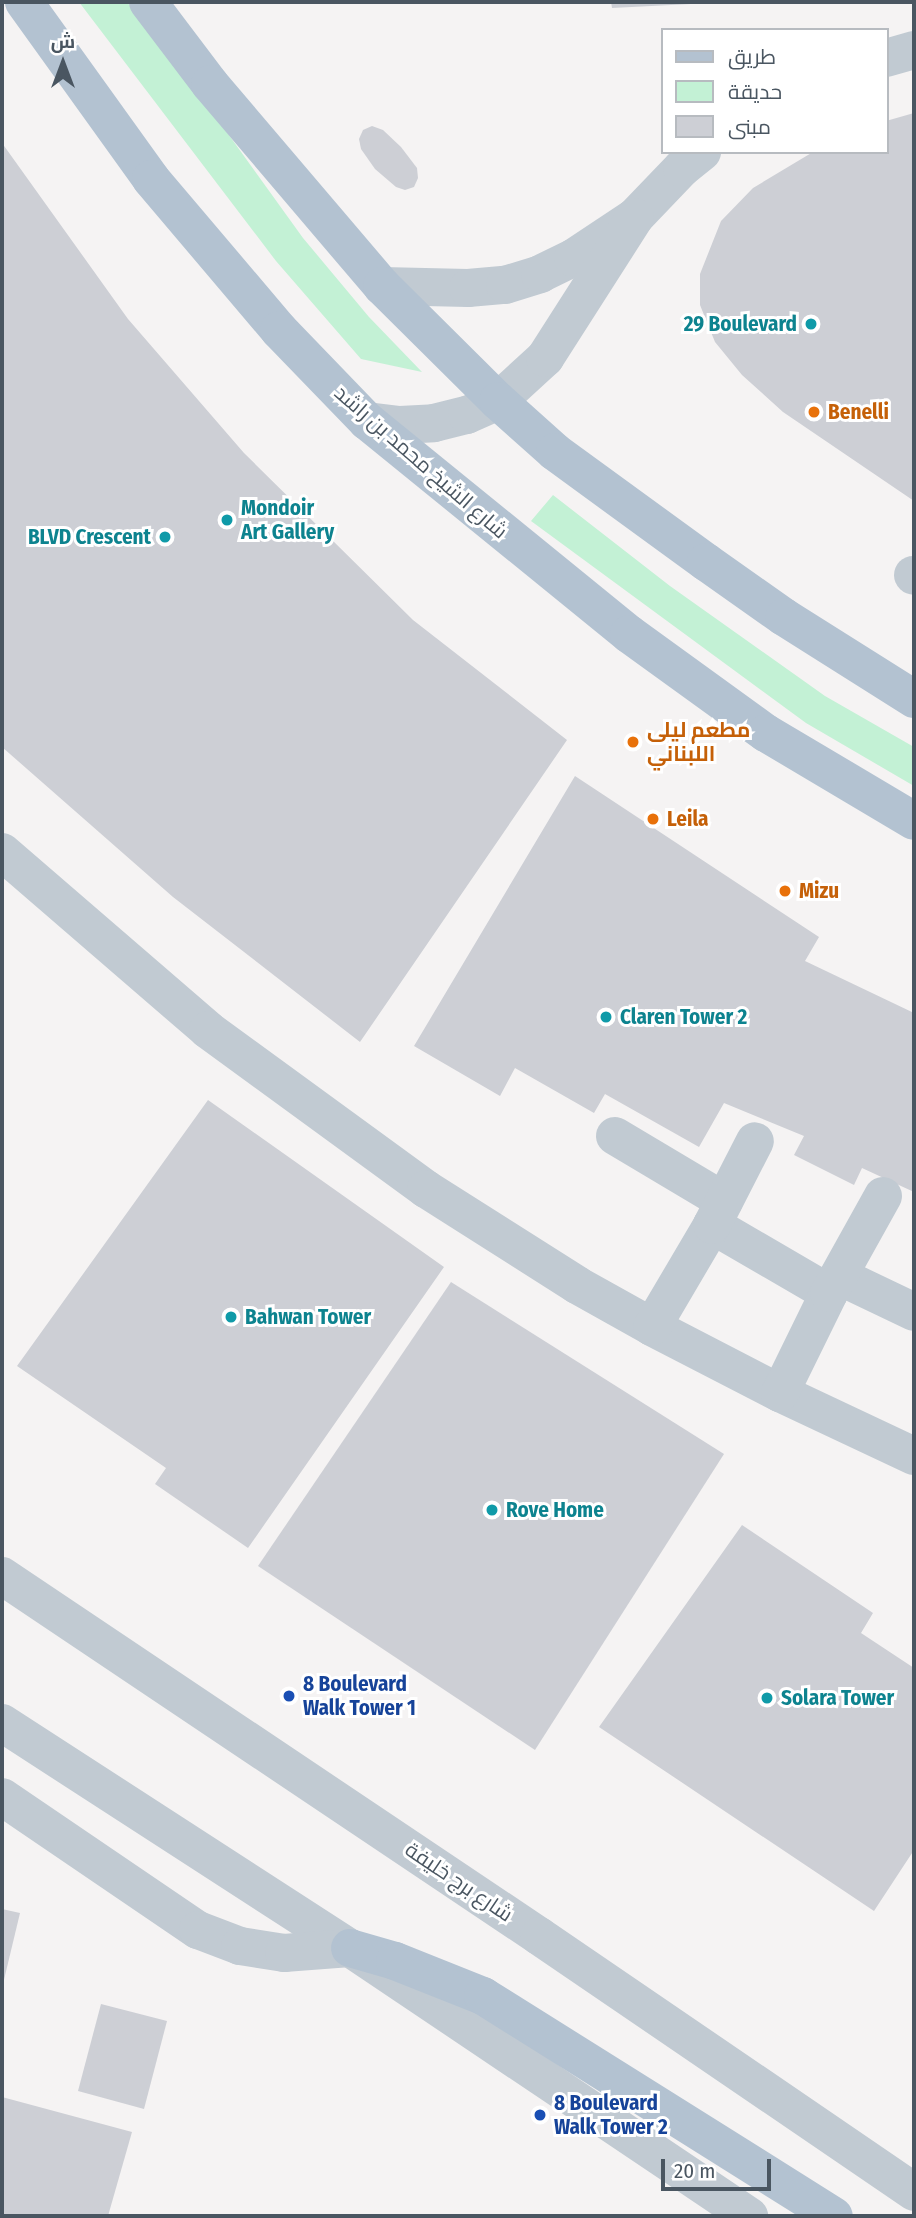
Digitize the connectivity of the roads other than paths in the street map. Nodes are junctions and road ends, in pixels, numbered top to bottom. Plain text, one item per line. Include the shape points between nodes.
1 (24, 2) edge
2 (148, 2) edge
3 (914, 50) edge
4 (888, 57) edge
5 (700, 154) edge
6 (635, 216) junction
7 (382, 286) junction
8 (498, 401) junction
9 (367, 421) junction
10 (914, 699) edge
11 (914, 821) edge
12 (2, 852) edge
13 (615, 1136) dead end
14 (755, 1141) dead end
15 (883, 1196) dead end
16 (718, 1213) junction
17 (834, 1284) junction
18 (914, 1312) edge
19 (652, 1327) junction
20 (780, 1393) junction
21 (914, 1456) edge
22 (2, 1577) edge
23 (2, 1723) edge
24 (2, 1797) edge
25 (350, 1948) junction
26 (914, 2192) edge
27 (749, 2216) edge
28 (834, 2216) edge

1 - 9 main road, شارع الشيخ محمد بن راشد via 151,179 279,330
2 - 7 main road via 210,84
3 - 4 street
5 - 6 street
6 - 7 street via 573,258 505,285
6 - 8 street via 551,350
7 - 8 main road
8 - 9 street via 434,423
8 - 10 main road via 555,452 706,562
9 - 11 main road, شارع الشيخ محمد بن راشد via 639,642 766,733
12 - 19 street via 208,1030 352,1138 501,1238
13 - 16 street
14 - 16 street
15 - 17 street
16 - 17 street
16 - 19 street
17 - 18 street
17 - 20 street
19 - 20 street
20 - 21 street
22 - 26 street, شارع برج خليفة
23 - 25 street
24 - 25 street via 198,1930 240,1946 284,1953
25 - 27 street
25 - 28 main road via 483,1996

